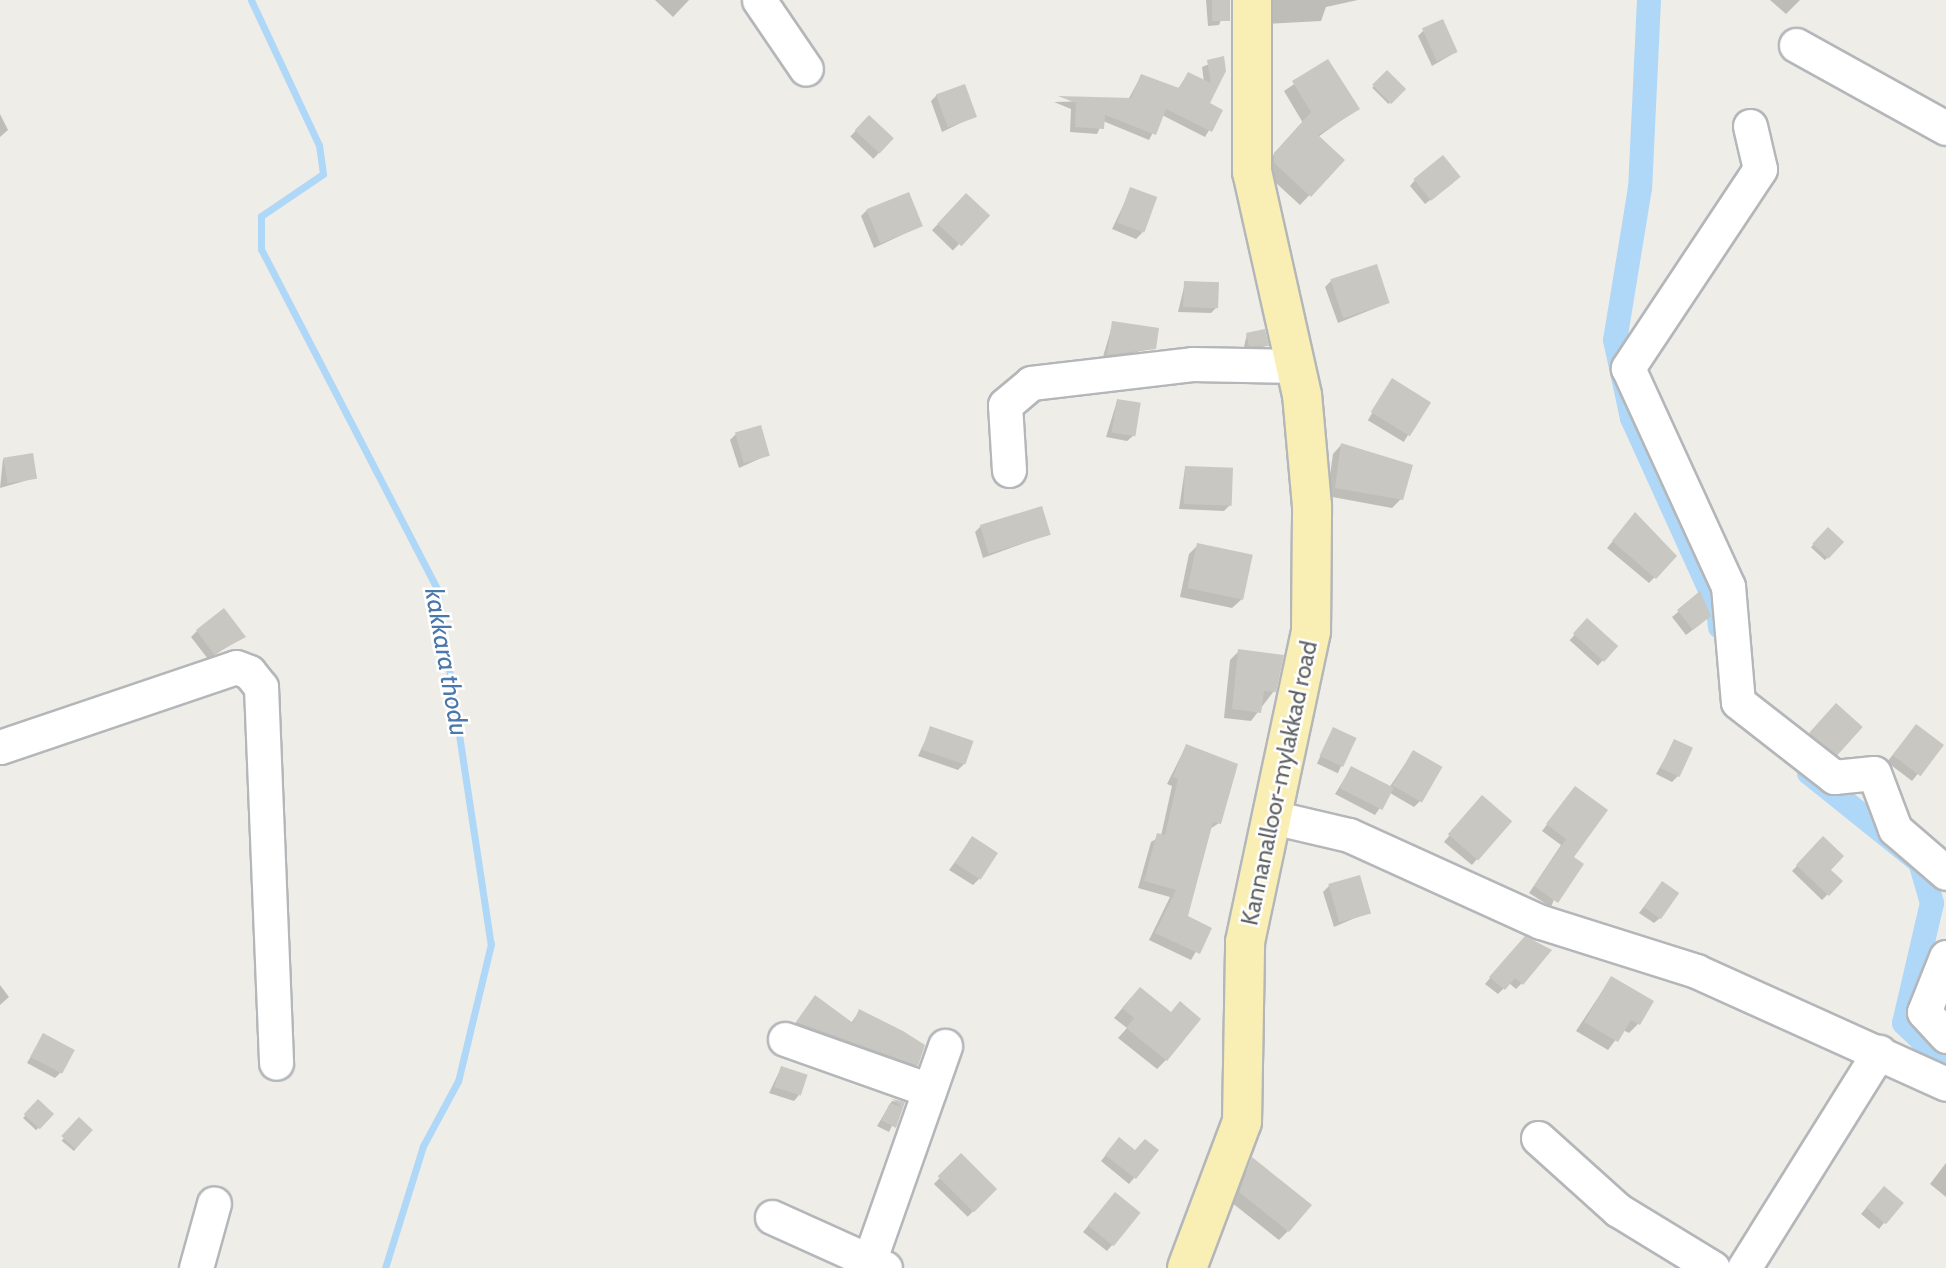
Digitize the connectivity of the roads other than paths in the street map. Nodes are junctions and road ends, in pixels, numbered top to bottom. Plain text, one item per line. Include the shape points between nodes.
1 (759, 0) edge
2 (1252, 0) edge
3 (1796, 45) dead end
4 (806, 69) dead end
5 (1749, 126) dead end
6 (1946, 128) edge
7 (1297, 366) junction
8 (1009, 470) dead end
9 (0, 747) edge
10 (1272, 817) junction
11 (1946, 873) edge
12 (1946, 957) edge
13 (1946, 1036) edge
14 (785, 1039) dead end
15 (945, 1045) dead end
16 (1879, 1052) junction
17 (276, 1063) dead end
18 (1946, 1084) edge
19 (929, 1090) junction
20 (1538, 1138) dead end
21 (214, 1203) dead end
22 (772, 1217) dead end
23 (878, 1263) edge
24 (196, 1268) edge
25 (1187, 1268) edge
26 (1713, 1268) edge
27 (1744, 1268) edge

1 - 4 street
2 - 7 main road, Kannanalloor-mylakkad road via 1252,172
3 - 6 street
5 - 11 street via 1760,169 1628,368 1728,586 1738,702 1834,777 1874,773 1895,829
7 - 8 street via 1192,363 1031,383 1005,405
7 - 10 main road, Kannanalloor-mylakkad road via 1312,506 1311,631
9 - 17 street via 236,667 249,672 261,688
10 - 16 street via 1349,835 1541,922 1696,971
10 - 25 main road, Kannanalloor-mylakkad road via 1241,981 1247,1071 1242,1122
12 - 13 street via 1924,1012
14 - 19 street
15 - 19 street
16 - 18 street
16 - 27 street
19 - 23 street
20 - 26 street via 1618,1210
21 - 24 street
22 - 23 street

